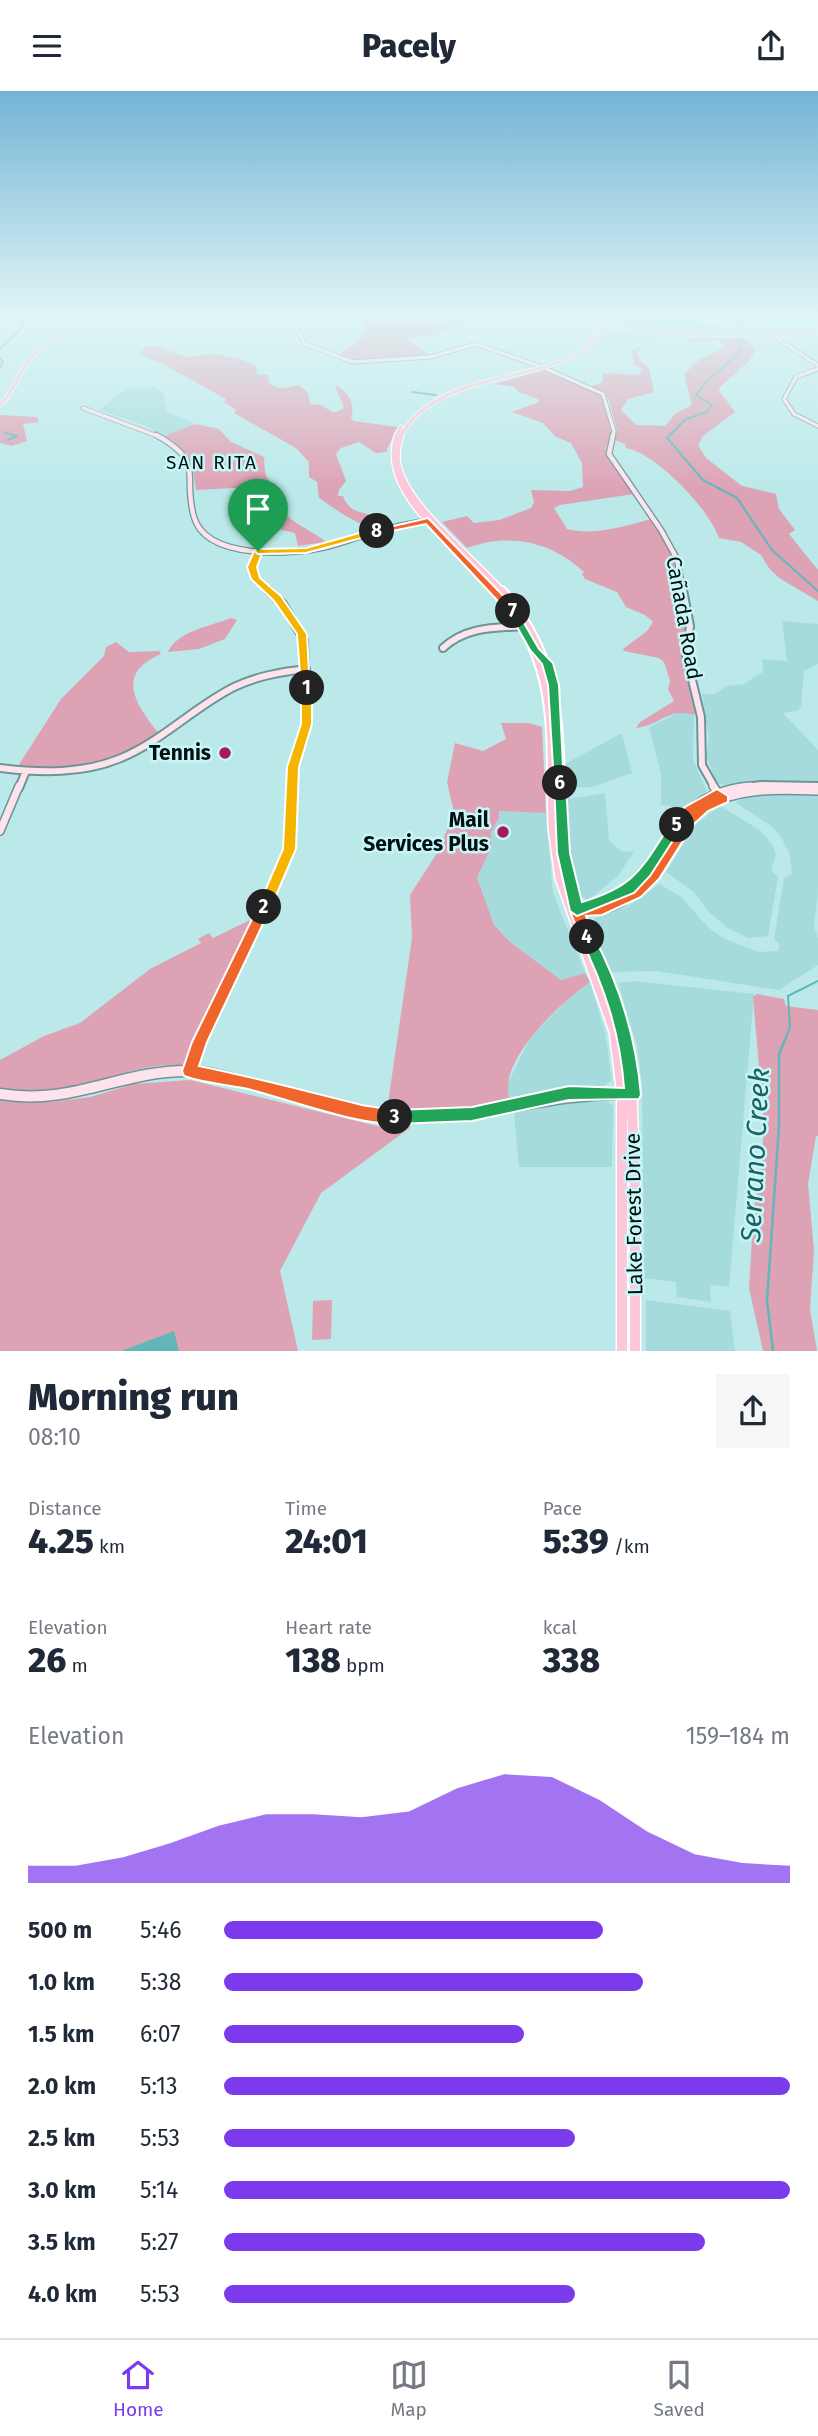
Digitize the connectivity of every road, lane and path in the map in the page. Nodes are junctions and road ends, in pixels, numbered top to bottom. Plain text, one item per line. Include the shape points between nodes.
1 (23, 373) edge
2 (518, 373) edge
3 (518, 373) edge
4 (554, 373) edge
5 (805, 373) edge
6 (478, 383) junction
7 (0, 405) edge
8 (83, 408) dead end
9 (818, 426) edge
10 (431, 520) junction
11 (258, 551) junction
12 (526, 626) junction
13 (443, 648) dead end
14 (535, 650) junction
15 (547, 663) junction
16 (306, 669) junction
17 (543, 675) junction
18 (0, 768) edge
19 (26, 771) junction
20 (818, 788) edge
21 (720, 796) junction
22 (0, 831) edge
23 (572, 912) junction
24 (190, 1071) junction
25 (622, 1093) junction
26 (0, 1094) edge
27 (633, 1095) junction
28 (622, 1351) edge
29 (635, 1351) edge

1 - 7 main road
2 - 6 main road, Lake Forest Drive
3 - 6 main road, Lake Forest Drive
4 - 21 street, Cañada Road via 603,394 614,431 609,454 674,551 690,626 686,655 700,708 702,765
5 - 9 street via 794,378 784,399 794,414
6 - 10 main road, Lake Forest Drive via 428,403 396,436 394,473 408,498
8 - 11 street via 139,427 178,450 190,467 196,523 220,542
10 - 11 street via 319,548
10 - 12 main road, Lake Forest Drive
11 - 16 street via 253,574 298,625
12 - 13 street via 469,630
12 - 14 main road, Lake Forest Drive
12 - 15 main road, Lake Forest Drive
14 - 15 main road
14 - 17 main road, Lake Forest Drive
15 - 17 main road
15 - 23 main road, Lake Forest Drive via 554,685 563,853
16 - 19 street via 268,673 241,682 119,758 73,770
16 - 24 street via 306,724 293,767 287,858
17 - 23 main road, Lake Forest Drive via 550,731 554,853
18 - 19 street
19 - 22 street
20 - 21 street
21 - 23 street via 684,814 646,872 629,889
23 - 25 main road, Lake Forest Drive via 609,1013
23 - 27 main road, Lake Forest Drive via 620,1012
24 - 25 street via 367,1114 401,1117 472,1114 569,1093
24 - 26 street via 145,1075 61,1096
25 - 27 street
25 - 28 main road, Lake Forest Drive
27 - 29 main road, Lake Forest Drive

